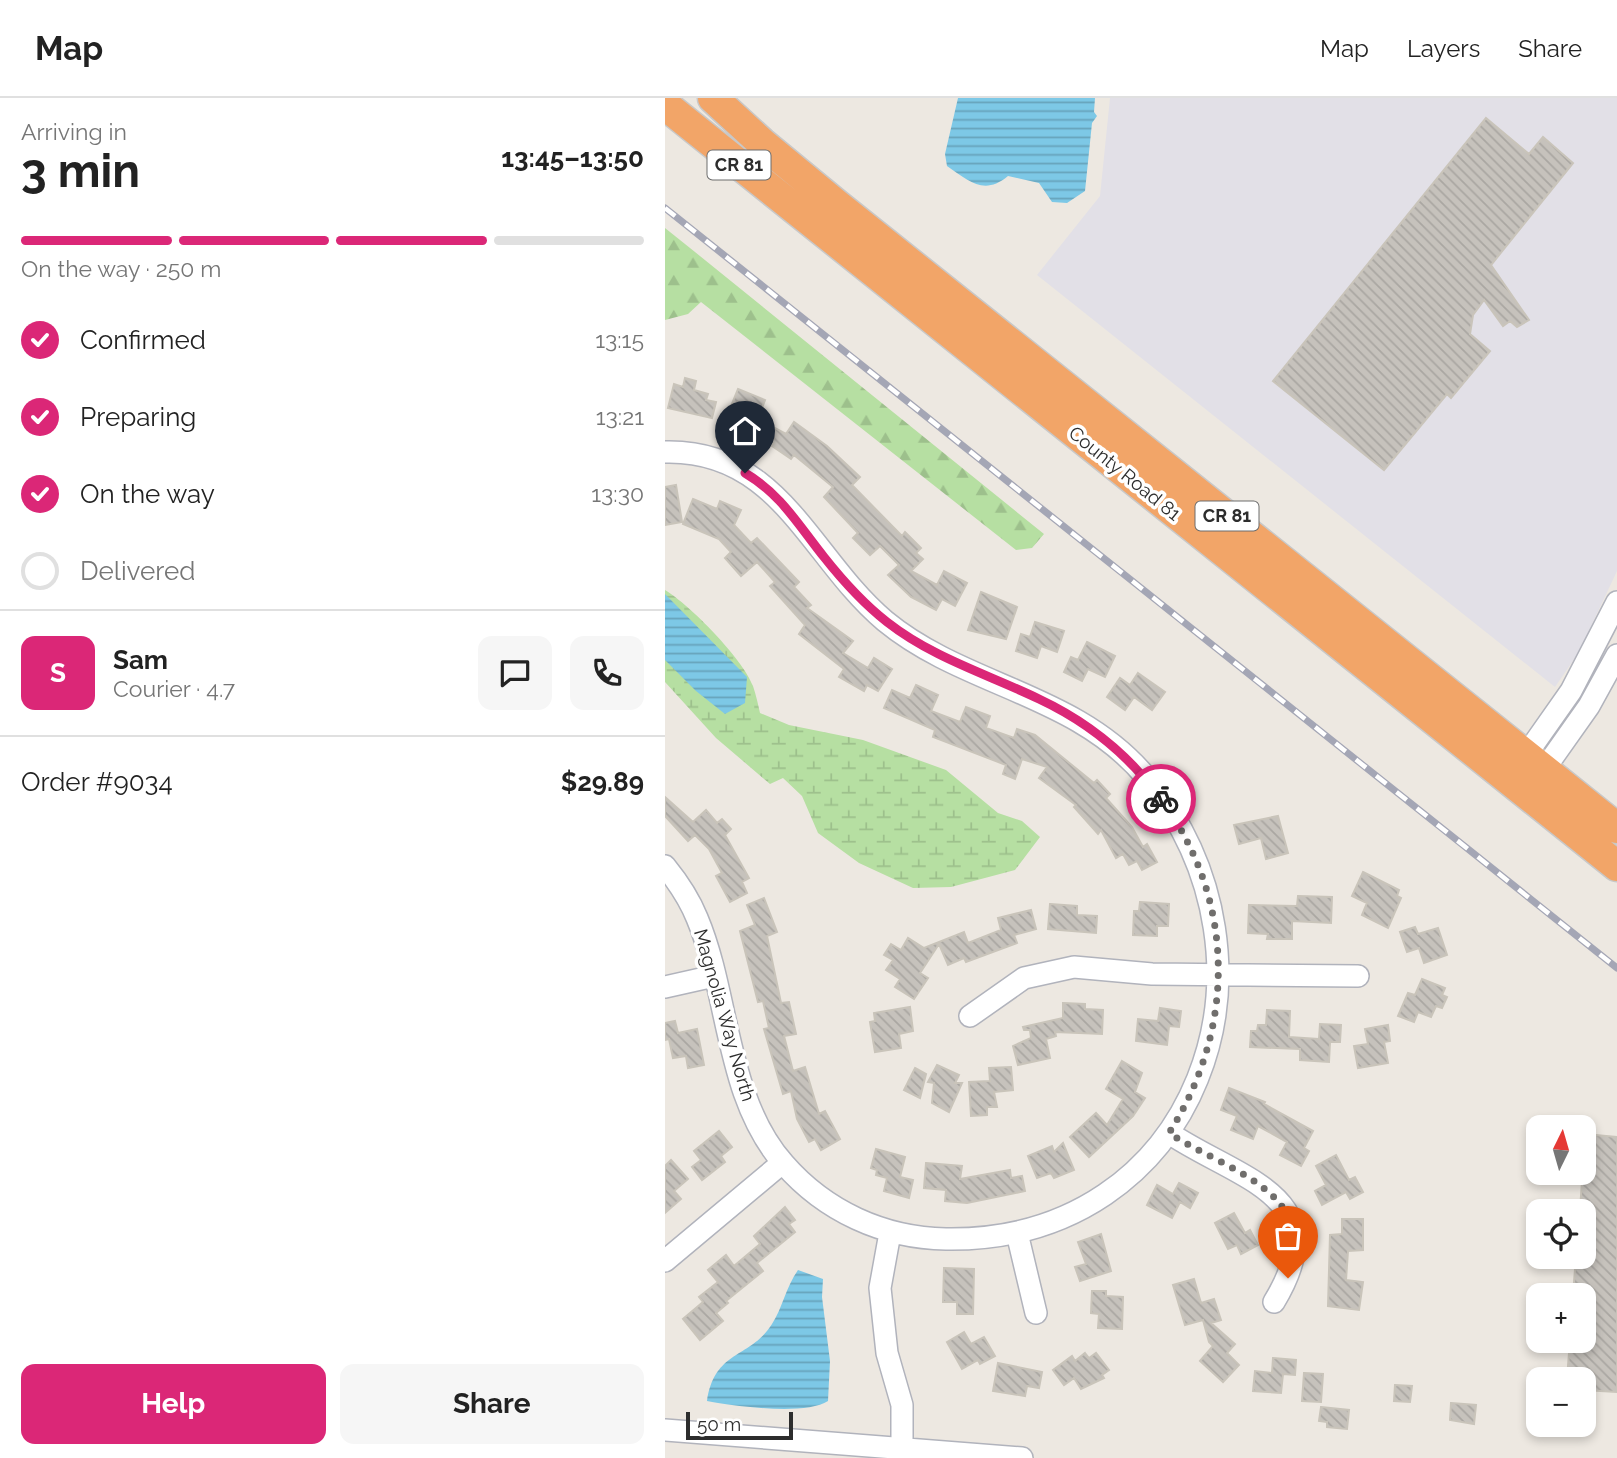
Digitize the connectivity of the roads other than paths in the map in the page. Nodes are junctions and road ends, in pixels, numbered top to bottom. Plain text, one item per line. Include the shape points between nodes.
1 (713, 98) edge
2 (665, 105) edge
3 (665, 452) edge
4 (1617, 602) edge
5 (1617, 655) edge
6 (1535, 762) junction
7 (1517, 787) junction
8 (1617, 828) edge
9 (665, 866) edge
10 (1617, 866) edge
11 (1220, 975) junction
12 (1358, 975) dead end
13 (714, 976) junction
14 (665, 987) edge
15 (970, 1016) dead end
16 (1169, 1133) junction
17 (782, 1163) junction
18 (890, 1233) junction
19 (1017, 1233) junction
20 (665, 1261) edge
21 (1274, 1302) dead end
22 (1036, 1313) dead end
23 (665, 1430) edge
24 (902, 1450) junction
25 (1022, 1458) edge

1 - 6 highway, County Road 81 / CR 81 via 826,195
2 - 7 highway, County Road 81 / CR 81
3 - 11 street, Magnolia Way North via 705,455 758,480 886,622 923,647 1077,719 1114,745 1145,776 1191,852 1210,902
4 - 6 street
5 - 6 street via 1589,706
6 - 7 street
6 - 8 highway, County Road 81 / CR 81
7 - 10 highway, County Road 81 / CR 81
9 - 13 street, Magnolia Way North via 685,892 698,920
11 - 12 street
11 - 15 street via 1074,967 1049,970 1024,978
11 - 16 street, Magnolia Way North via 1205,1060
13 - 14 street
13 - 17 street, Magnolia Way North via 742,1082
16 - 19 street, Magnolia Way North via 1116,1185 1084,1207
16 - 21 street via 1254,1180 1285,1208 1296,1247 1288,1278
17 - 18 street, Magnolia Way North via 836,1209
17 - 20 street
18 - 19 street, Magnolia Way North via 974,1239
18 - 24 street via 880,1288 887,1353 902,1405
19 - 22 street
23 - 24 street
24 - 25 street

